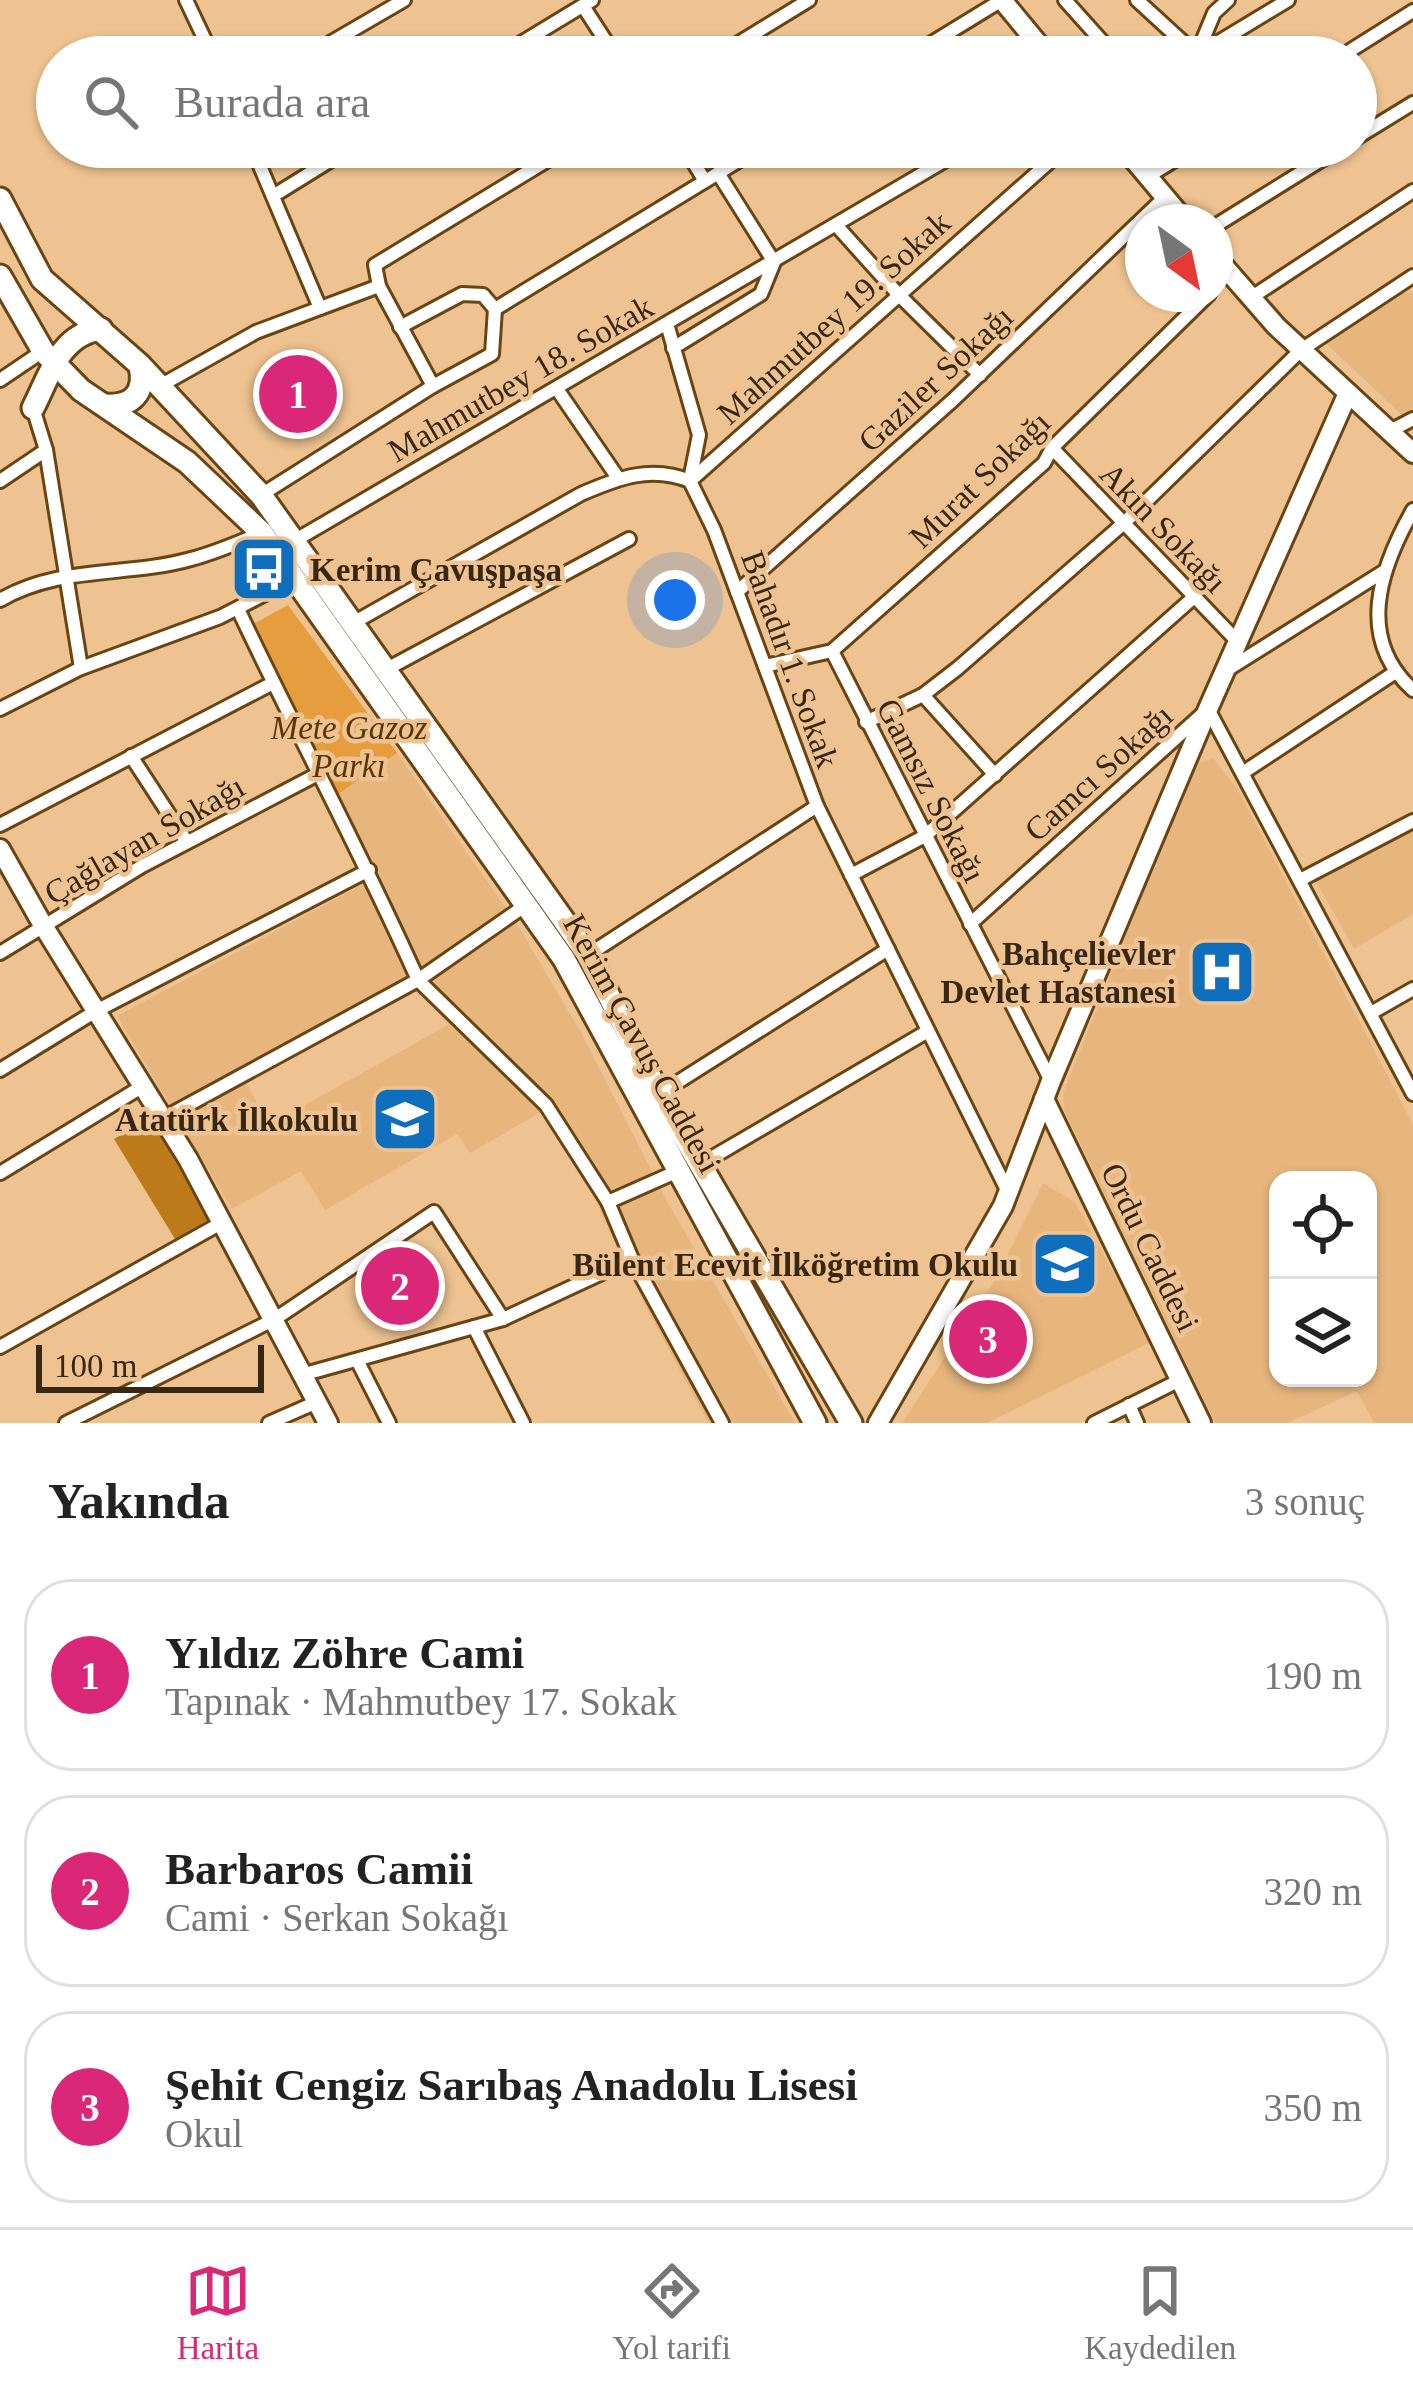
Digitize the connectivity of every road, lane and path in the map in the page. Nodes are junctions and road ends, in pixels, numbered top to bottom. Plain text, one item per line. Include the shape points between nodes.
1 (208, 0) edge
2 (404, 0) edge
3 (809, 0) edge
4 (1002, 0) edge
5 (1065, 0) edge
6 (1137, 0) edge
7 (1228, 0) edge
8 (1288, 0) edge
9 (580, 4) edge
10 (189, 5) edge
11 (1413, 11) edge
12 (203, 36) edge
13 (342, 36) edge
14 (530, 36) edge
15 (602, 36) edge
16 (750, 36) edge
17 (943, 36) edge
18 (1032, 36) edge
19 (1097, 36) edge
20 (1174, 36) edge
21 (1204, 36) edge
22 (1228, 36) edge
23 (1373, 36) edge
24 (1413, 103) edge
25 (1377, 125) edge
26 (264, 168) edge
27 (318, 168) edge
28 (534, 168) edge
29 (704, 168) edge
30 (727, 168) edge
31 (932, 168) edge
32 (1042, 168) edge
33 (1140, 168) edge
34 (1162, 168) edge
35 (1308, 168) edge
36 (712, 177) junction
37 (1148, 177) junction
38 (1413, 190) edge
39 (273, 196) junction
40 (1165, 198) junction
41 (0, 200) edge
42 (1170, 204) edge
43 (1233, 215) edge
44 (836, 225) junction
45 (774, 262) junction
46 (1413, 276) edge
47 (1, 279) edge
48 (379, 286) junction
49 (1397, 287) junction
50 (1413, 287) edge
51 (1233, 291) edge
52 (898, 294) junction
53 (1252, 297) junction
54 (320, 308) junction
55 (495, 309) junction
56 (1191, 312) edge
57 (667, 324) junction
58 (400, 327) junction
59 (100, 329) junction
60 (673, 348) junction
61 (1300, 350) junction
62 (49, 358) junction
63 (140, 365) junction
64 (980, 374) junction
65 (0, 380) edge
66 (433, 386) junction
67 (158, 387) junction
68 (556, 388) junction
69 (81, 390) junction
70 (1348, 393) junction
71 (105, 405) junction
72 (33, 409) junction
73 (1413, 418) edge
74 (1390, 430) junction
75 (1052, 448) junction
76 (46, 449) junction
77 (1413, 453) edge
78 (618, 478) junction
79 (0, 481) edge
80 (690, 481) junction
81 (261, 495) junction
82 (1411, 520) edge
83 (1124, 524) junction
84 (262, 533) junction
85 (629, 539) dead end
86 (294, 541) junction
87 (1383, 572) junction
88 (67, 575) junction
89 (295, 579) junction
90 (737, 592) junction
91 (1195, 597) junction
92 (0, 600) edge
93 (238, 609) junction
94 (353, 623) junction
95 (1238, 642) junction
96 (832, 651) junction
97 (765, 666) junction
98 (82, 668) junction
99 (385, 670) junction
100 (1225, 670) junction
101 (1394, 673) junction
102 (273, 683) junction
103 (1413, 690) edge
104 (923, 695) junction
105 (0, 709) edge
106 (1208, 709) junction
107 (866, 722) junction
108 (131, 756) junction
109 (1244, 772) junction
110 (316, 775) junction
111 (995, 775) junction
112 (817, 806) junction
113 (1413, 821) edge
114 (0, 824) edge
115 (925, 836) junction
116 (187, 842) junction
117 (0, 849) edge
118 (369, 870) junction
119 (851, 875) junction
120 (1300, 880) junction
121 (526, 905) junction
122 (970, 924) junction
123 (44, 927) junction
124 (887, 949) junction
125 (0, 953) edge
126 (587, 956) junction
127 (418, 980) junction
128 (1413, 988) edge
129 (96, 1011) junction
130 (1371, 1013) junction
131 (928, 1031) junction
132 (0, 1070) edge
133 (142, 1086) junction
134 (1048, 1090) junction
135 (659, 1094) junction
136 (1413, 1094) edge
137 (164, 1118) junction
138 (701, 1164) junction
139 (677, 1171) junction
140 (0, 1173) edge
141 (1009, 1193) junction
142 (608, 1202) junction
143 (223, 1222) junction
144 (632, 1259) junction
145 (275, 1319) junction
146 (502, 1319) junction
147 (474, 1327) junction
148 (0, 1347) edge
149 (357, 1360) junction
150 (304, 1374) junction
151 (1182, 1379) junction
152 (317, 1402) junction
153 (1130, 1406) junction
154 (66, 1423) edge
155 (269, 1423) edge
156 (328, 1423) edge
157 (389, 1423) edge
158 (523, 1423) edge
159 (722, 1423) edge
160 (815, 1423) edge
161 (851, 1423) edge
162 (878, 1423) edge
163 (1094, 1423) edge
164 (1137, 1423) edge
165 (1201, 1423) edge

1 - 10 street
2 - 13 street
3 - 16 street
4 - 17 street
4 - 18 street
5 - 19 street
6 - 20 street
7 - 21 street
8 - 22 street
9 - 14 street
9 - 15 street
10 - 12 street
11 - 23 street
24 - 25 street
26 - 39 street
27 - 39 street
28 - 48 street via 375,265
29 - 36 street
30 - 36 street
31 - 44 street, Mahmutbey 18. Sokak
32 - 52 street, Mahmutbey 19. Sokak
33 - 37 street
34 - 37 street
35 - 43 street
36 - 45 street
36 - 55 street
37 - 40 street
38 - 53 street
39 - 54 street
40 - 42 street
40 - 64 street, Gaziler Sokağı
41 - 59 main road, Kerim Çavuş Caddesi via 42,279
44 - 45 street, Mahmutbey 18. Sokak
44 - 52 street
45 - 57 street, Mahmutbey 18. Sokak
45 - 60 street, Mahmutbey 18. Sokak via 760,293
46 - 49 street
47 - 62 main road, Kerim Çavuş Caddesi
48 - 54 street
48 - 58 street
49 - 50 street
49 - 61 street
51 - 53 street
52 - 64 street
52 - 80 street, Mahmutbey 19. Sokak
53 - 61 street
54 - 67 street via 256,332
55 - 58 street via 483,295 462,294
55 - 66 street via 493,354
56 - 75 street, Murat Sokağı
57 - 60 street
57 - 68 street, Mahmutbey 18. Sokak
58 - 66 street
59 - 62 main road via 70,339
59 - 63 main road, Kerim Çavuş Caddesi
60 - 80 street via 699,435
61 - 70 street
61 - 83 street
62 - 65 street
62 - 69 main road, Kerim Çavuş Caddesi
62 - 72 main road
63 - 67 main road, Kerim Çavuş Caddesi
63 - 71 main road via 138,394 124,405
64 - 90 street, Gaziler Sokağı
66 - 81 street
67 - 81 main road, Kerim Çavuş Caddesi
68 - 78 street
68 - 86 street, Mahmutbey 18. Sokak
69 - 71 main road, Kerim Çavuş Caddesi
69 - 72 main road via 44,398
70 - 74 street
70 - 95 street
71 - 84 main road, Kerim Çavuş Caddesi via 187,462
72 - 76 street
73 - 74 street
74 - 77 street
75 - 83 street, Akın Sokağı
75 - 96 street, Murat Sokağı
76 - 79 street
76 - 88 street
78 - 80 street via 666,471
78 - 94 street
80 - 90 street, Bahadır 1. Sokak
81 - 86 main road, Kerim Çavuş Caddesi
82 - 87 street
83 - 91 street, Akın Sokağı
83 - 104 street
84 - 88 street via 189,560
84 - 89 main road, Kerim Çavuş Caddesi
85 - 99 street
86 - 94 main road, Kerim Çavuş Caddesi
87 - 100 street
87 - 101 street via 1378,640
88 - 92 street
88 - 98 street
89 - 93 street
89 - 121 main road, Kerim Çavuş Caddesi
90 - 97 street, Bahadır 1. Sokak
91 - 95 street, Akın Sokağı
91 - 111 street
93 - 98 street
93 - 102 street
94 - 99 main road, Kerim Çavuş Caddesi
95 - 100 street
96 - 97 street, Murat Sokağı
96 - 107 street, Gamsız Sokağı
97 - 112 street, Bahadır 1. Sokak
98 - 105 street
99 - 126 main road, Kerim Çavuş Caddesi
100 - 106 street
101 - 103 street
101 - 109 street
102 - 108 street
102 - 110 street
104 - 107 street
104 - 111 street
106 - 109 street
106 - 122 street, Camcı Sokağı
106 - 134 street
107 - 115 street, Gamsız Sokağı
108 - 114 street
108 - 116 street
109 - 120 street
110 - 116 street, Çağlayan Sokağı
110 - 118 street
111 - 115 street
112 - 119 street, Bahadır 1. Sokak
112 - 126 street
113 - 120 street
115 - 119 street
115 - 122 street, Gamsız Sokağı
116 - 123 street, Çağlayan Sokağı
117 - 123 street
118 - 127 street
118 - 129 street
119 - 124 street, Bahadır 1. Sokak
120 - 130 street
121 - 127 street
121 - 139 main road, Kerim Çavuş Caddesi via 564,958
122 - 134 street, Gamsız Sokağı
123 - 125 street, Çağlayan Sokağı
123 - 129 street
124 - 131 street, Bahadır 1. Sokak
124 - 135 street
126 - 135 main road, Kerim Çavuş Caddesi
127 - 137 street
127 - 142 street via 546,1105
128 - 130 street
129 - 132 street
129 - 133 street
130 - 136 street
131 - 138 street
131 - 141 street, Bahadır 1. Sokak
133 - 137 street
133 - 140 street
134 - 141 street
134 - 151 street, Ordu Caddesi
135 - 138 main road, Kerim Çavuş Caddesi
137 - 143 street
138 - 161 main road, Kerim Çavuş Caddesi
139 - 142 street
139 - 160 main road, Kerim Çavuş Caddesi
141 - 162 street
142 - 144 street
143 - 145 street
143 - 148 street
144 - 146 street
144 - 159 street
145 - 146 street via 434,1212
145 - 150 street
145 - 154 street
146 - 147 street
147 - 149 street
147 - 158 street
149 - 150 street
149 - 157 street
150 - 152 street
151 - 153 street
151 - 165 street, Ordu Caddesi
152 - 155 street
152 - 156 street
153 - 163 street
153 - 164 street

